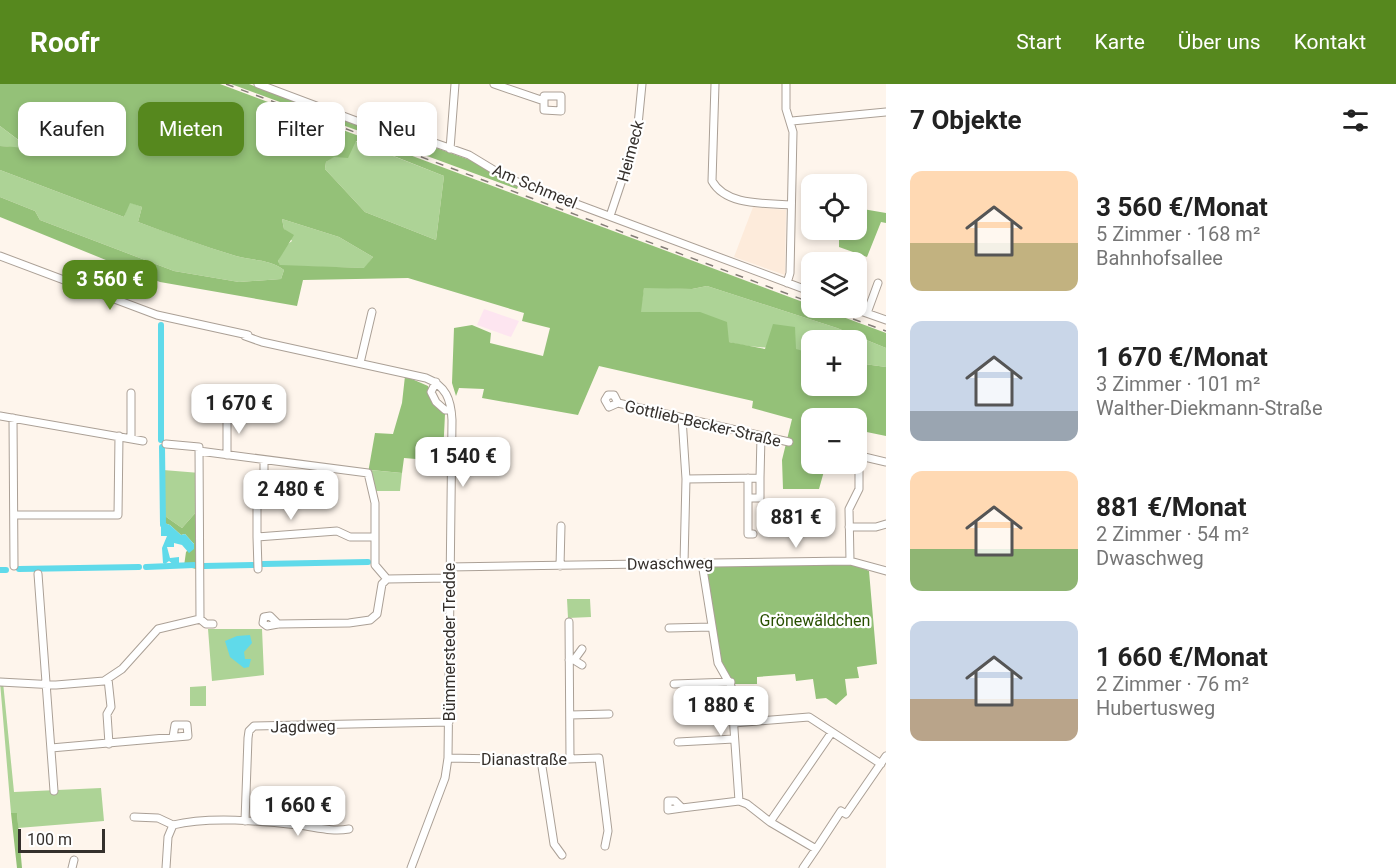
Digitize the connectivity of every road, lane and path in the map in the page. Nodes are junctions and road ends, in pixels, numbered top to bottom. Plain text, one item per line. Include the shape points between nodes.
1 (258, 84) edge
2 (455, 84) edge
3 (494, 84) edge
4 (642, 84) edge
5 (715, 84) edge
6 (786, 84) edge
7 (544, 100) dead end
8 (886, 112) edge
9 (792, 121) junction
10 (450, 149) junction
11 (791, 205) junction
12 (610, 216) junction
13 (0, 256) edge
14 (787, 283) junction
15 (878, 284) dead end
16 (801, 288) edge
17 (372, 312) dead end
18 (867, 313) joint
19 (886, 320) edge
20 (360, 363) junction
21 (439, 384) junction
22 (131, 393) dead end
23 (618, 403) dead end
24 (451, 410) junction
25 (0, 416) edge
26 (227, 416) dead end
27 (13, 418) junction
28 (682, 418) junction
29 (119, 436) junction
30 (761, 436) junction
31 (131, 438) junction
32 (143, 441) dead end
33 (789, 442) dead end
34 (166, 444) dead end
35 (199, 452) junction
36 (227, 454) junction
37 (867, 458) edge
38 (264, 460) junction
39 (886, 462) edge
40 (859, 474) edge
41 (748, 478) junction
42 (760, 478) junction
43 (686, 479) junction
44 (748, 498) junction
45 (14, 514) junction
46 (886, 524) edge
47 (561, 526) dead end
48 (849, 527) junction
49 (753, 534) dead end
50 (258, 537) junction
51 (375, 537) junction
52 (850, 561) junction
53 (684, 563) junction
54 (702, 563) junction
55 (14, 566) dead end
56 (560, 566) junction
57 (449, 567) junction
58 (258, 569) dead end
59 (886, 571) edge
60 (38, 574) dead end
61 (449, 578) junction
62 (387, 579) junction
63 (200, 619) junction
64 (569, 622) dead end
65 (213, 624) dead end
66 (278, 624) dead end
67 (712, 627) junction
68 (669, 628) dead end
69 (582, 649) dead end
70 (572, 660) junction
71 (582, 665) dead end
72 (108, 679) junction
73 (0, 682) edge
74 (731, 682) junction
75 (47, 683) junction
76 (674, 684) dead end
77 (609, 714) dead end
78 (570, 716) junction
79 (449, 722) junction
80 (734, 723) junction
81 (832, 732) junction
82 (174, 737) dead end
83 (734, 739) junction
84 (678, 742) dead end
85 (109, 744) junction
86 (51, 748) junction
87 (886, 756) edge
88 (448, 758) junction
89 (570, 759) junction
90 (541, 760) junction
91 (880, 764) junction
92 (54, 790) dead end
93 (739, 801) junction
94 (682, 808) dead end
95 (134, 817) dead end
96 (245, 821) junction
97 (770, 822) junction
98 (173, 825) junction
99 (349, 829) dead end
100 (605, 846) dead end
101 (816, 849) junction
102 (562, 855) dead end
103 (74, 860) dead end
104 (72, 868) edge
105 (166, 868) edge
106 (411, 868) edge
107 (803, 868) edge

1 - 10 street, Am Schmeel via 367,125 398,130
2 - 10 street
3 - 7 street
4 - 12 street, Heimeck via 637,135
5 - 11 street via 712,181 717,190 728,197
6 - 9 street via 786,109
8 - 9 street
9 - 11 street
10 - 12 street, Am Schmeel via 469,155 507,178
11 - 14 street
12 - 14 street, Am Schmeel
13 - 20 street via 157,315
14 - 16 street, Am Schmeel
15 - 18 street
17 - 20 street
18 - 19 street
20 - 21 street
21 - 24 street, Bümmersteder Tredde via 449,397
21 - 24 street via 431,392 436,402
22 - 31 street
23 - 28 street, Gottlieb-Becker-Straße
24 - 57 street, Bümmersteder Tredde
25 - 27 street
26 - 36 street
27 - 29 street
27 - 45 street
28 - 30 street, Gottlieb-Becker-Straße
28 - 43 street
29 - 31 street
29 - 45 street via 118,514
30 - 33 street, Gottlieb-Becker-Straße
30 - 42 street
31 - 32 street
34 - 35 street via 199,447
35 - 36 street
35 - 63 street
36 - 38 street
37 - 39 street
38 - 50 street via 264,484 257,489
38 - 51 street via 368,473 375,503
40 - 48 street via 859,489 849,508
41 - 42 street
41 - 43 street
41 - 44 street
42 - 44 street via 760,498
43 - 53 street
44 - 49 street via 748,534
45 - 55 street
46 - 48 street
47 - 56 street
48 - 52 street
50 - 51 street via 337,531 350,537
50 - 58 street
51 - 62 street via 375,565
52 - 54 street, Dwaschweg
52 - 59 street, Dwaschweg
53 - 54 street, Dwaschweg
53 - 56 street, Dwaschweg
54 - 67 street
56 - 57 street, Dwaschweg
57 - 61 street, Bümmersteder Tredde
60 - 75 street
61 - 62 street
61 - 79 street, Bümmersteder Tredde
62 - 66 street via 382,584 379,610 369,620
63 - 65 street
63 - 72 street via 158,629
64 - 70 street
67 - 68 street
67 - 74 street via 718,663
69 - 70 street
70 - 71 street
70 - 78 street
72 - 75 street via 84,684
72 - 85 street
73 - 75 street
74 - 76 street
74 - 80 street
75 - 86 street
77 - 78 street
78 - 89 street
79 - 88 street, Bümmersteder Tredde
79 - 96 street, Jagdweg via 254,726 248,738
80 - 81 street via 809,717
80 - 83 street
81 - 91 street
81 - 97 street
82 - 85 street
83 - 84 street
83 - 93 street
85 - 86 street
86 - 92 street
87 - 91 street
88 - 90 street, Dianastraße
88 - 106 street, Bümmersteder Tredde via 445,778
89 - 90 street, Dianastraße
89 - 100 street, Dianastraße via 599,758 608,831
90 - 102 street via 554,844
91 - 101 street
93 - 94 street
93 - 97 street
95 - 98 street via 158,818
96 - 98 street
96 - 99 street
97 - 101 street
98 - 105 street via 168,837
101 - 107 street
103 - 104 street

